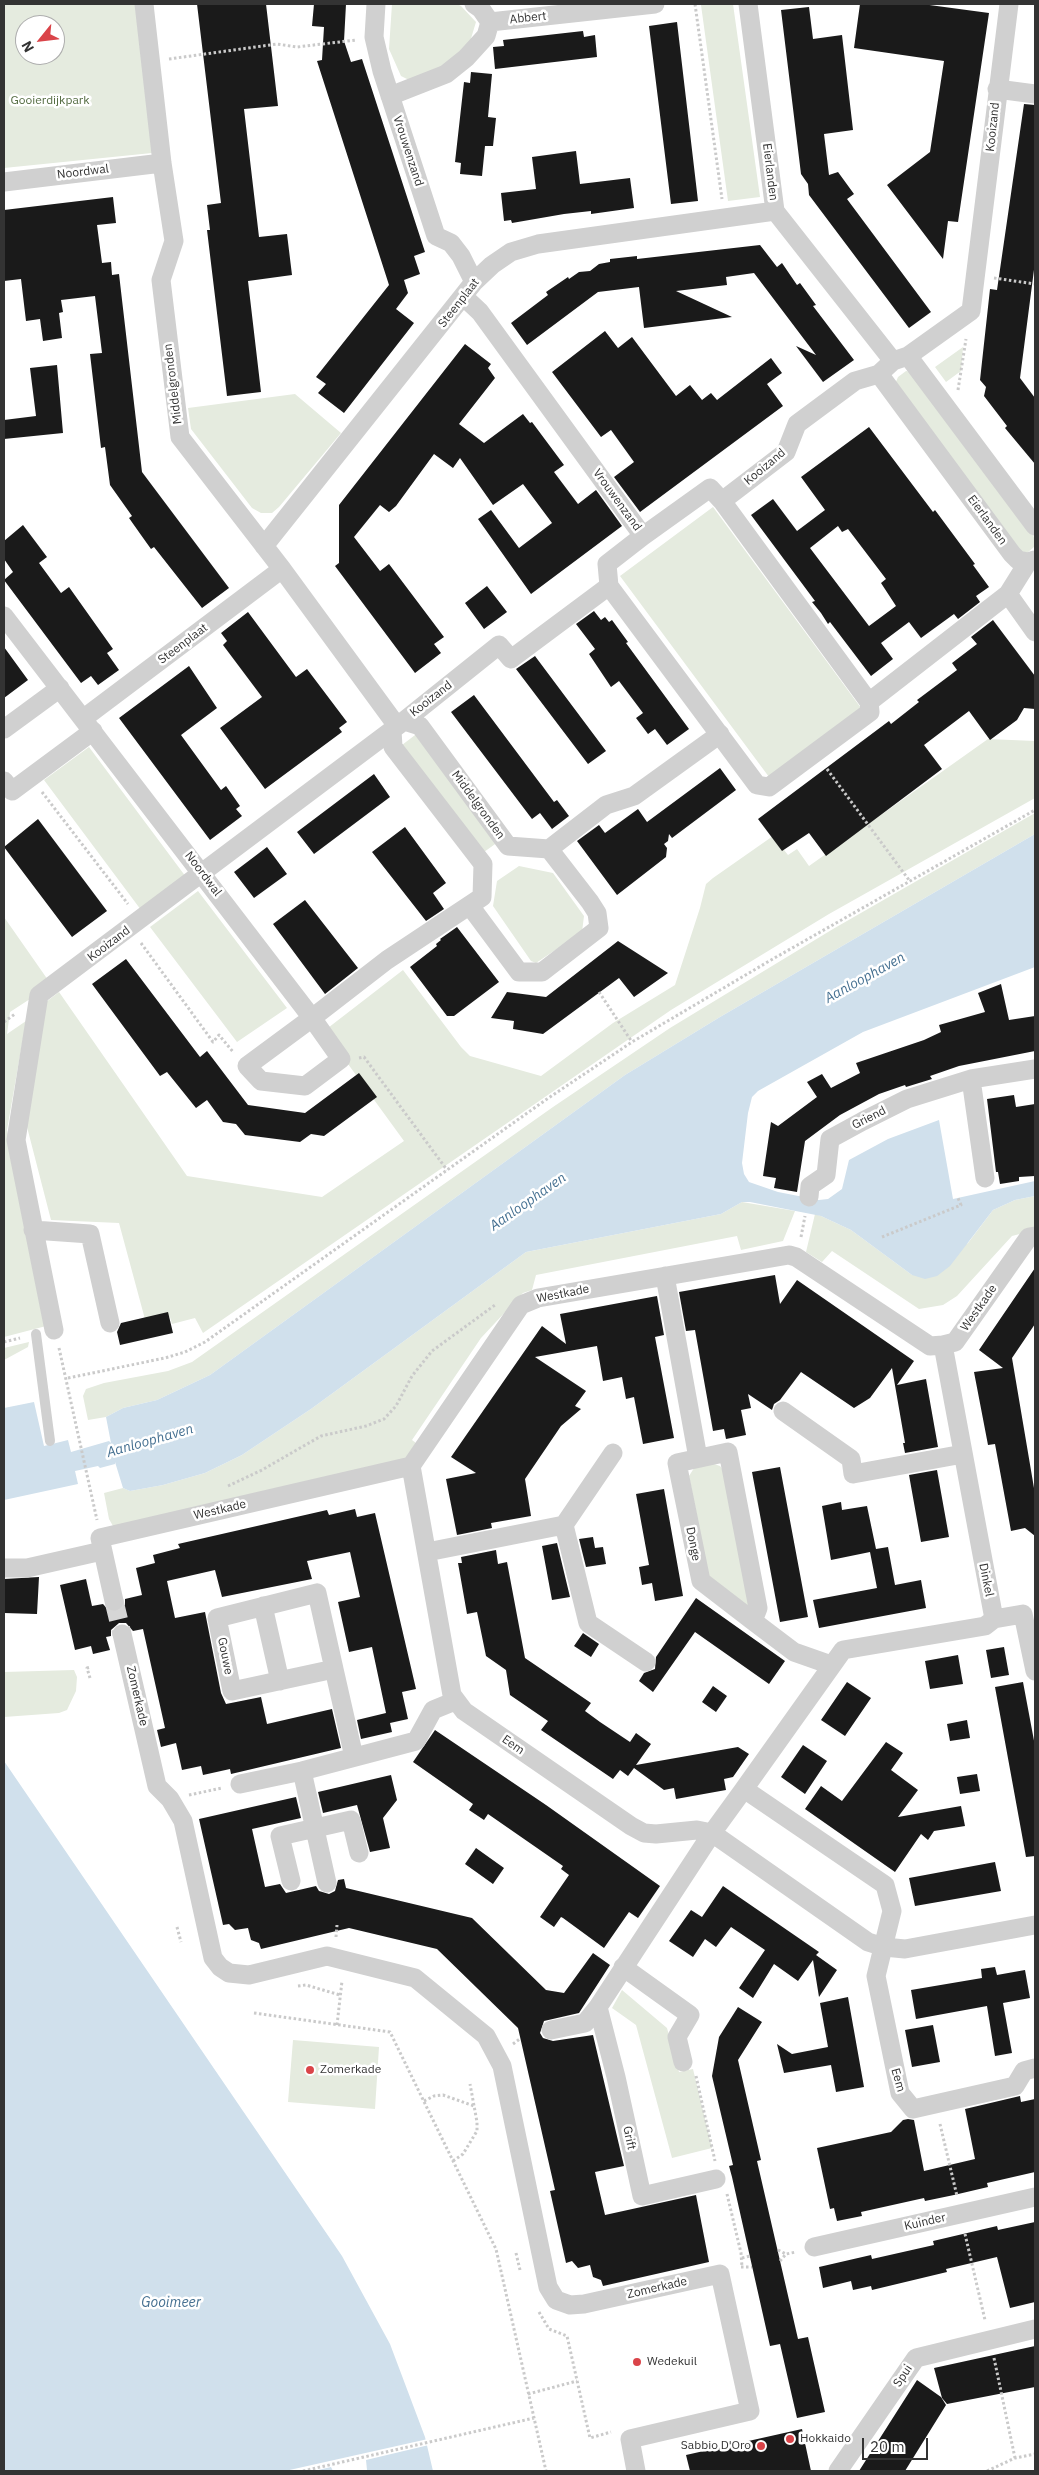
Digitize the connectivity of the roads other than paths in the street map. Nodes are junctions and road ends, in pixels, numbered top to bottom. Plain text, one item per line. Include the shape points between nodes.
1 (144, 4) edge
2 (376, 4) edge
3 (474, 4) edge
4 (655, 4) edge
5 (748, 4) edge
6 (1009, 4) edge
7 (490, 22) junction
8 (997, 89) junction
9 (1035, 94) edge
10 (390, 96) junction
11 (162, 163) junction
12 (4, 182) edge
13 (775, 211) junction
14 (469, 290) junction
15 (900, 358) junction
16 (879, 374) junction
17 (722, 501) junction
18 (1035, 526) edge
19 (643, 536) junction
20 (264, 546) junction
21 (1032, 561) edge
22 (282, 569) junction
23 (609, 586) junction
24 (1008, 594) junction
25 (4, 616) edge
26 (1035, 632) edge
27 (60, 688) junction
28 (869, 702) junction
29 (88, 724) junction
30 (398, 726) junction
31 (4, 729) edge
32 (720, 734) junction
33 (4, 781) edge
34 (508, 846) junction
35 (549, 849) junction
36 (483, 864) junction
37 (202, 873) junction
38 (470, 906) junction
39 (312, 1018) junction
40 (1035, 1069) edge
41 (971, 1079) junction
42 (985, 1178) dead end
43 (809, 1197) dead end
44 (33, 1230) junction
45 (1035, 1236) edge
46 (665, 1276) junction
47 (110, 1323) dead end
48 (45, 1332) joint
49 (942, 1345) junction
50 (783, 1411) dead end
51 (50, 1441) dead end
52 (612, 1453) dead end
53 (963, 1454) junction
54 (698, 1458) junction
55 (411, 1466) junction
56 (564, 1524) junction
57 (100, 1537) junction
58 (427, 1552) junction
59 (4, 1568) edge
60 (114, 1601) tunnel mouth
61 (263, 1606) junction
62 (1029, 1612) edge
63 (994, 1619) junction
64 (753, 1621) junction
65 (122, 1634) tunnel mouth
66 (646, 1662) dead end
67 (830, 1665) junction
68 (334, 1669) junction
69 (1035, 1671) edge
70 (280, 1680) junction
71 (456, 1701) junction
72 (354, 1757) junction
73 (302, 1770) junction
74 (240, 1784) road end
75 (744, 1789) junction
76 (316, 1828) junction
77 (712, 1833) junction
78 (359, 1853) dead end
79 (291, 1882) dead end
80 (327, 1883) dead end
81 (1035, 1925) edge
82 (884, 1947) junction
83 (623, 1967) junction
84 (598, 2007) junction
85 (551, 2030) dead end
86 (683, 2062) road end
87 (1035, 2068) edge
88 (720, 2179) road end
89 (1035, 2197) edge
90 (814, 2247) dead end
91 (1035, 2329) edge
92 (636, 2471) edge
93 (838, 2471) edge

1 - 11 street, Middelgronden
2 - 10 street, Vrouwenzand via 374,37
3 - 7 street
4 - 7 street, Abbert
5 - 13 street, Eierlanden
6 - 8 street, Kooizand
7 - 10 street via 486,36 446,74
8 - 9 street
8 - 15 street, Kooizand via 971,311
10 - 14 street, Vrouwenzand via 436,236 451,243 461,256
11 - 12 street, Noordwal
11 - 20 street, Middelgronden via 174,241 161,280 180,437
13 - 14 street, Steenplaat via 538,244 511,252 492,265
13 - 15 street, Eierlanden
14 - 19 street, Vrouwenzand via 480,312
14 - 20 street, Steenplaat
15 - 16 street, Kooizand
15 - 18 street, Eierlanden via 953,416
16 - 17 street, Kooizand via 855,381 797,424 786,452
16 - 21 street, Eierlanden via 1012,554 1018,560
17 - 19 street via 710,488
17 - 28 street
19 - 23 street via 607,564
20 - 22 street, Middelgronden
21 - 24 street, Eierlanden
22 - 29 street, Steenplaat
22 - 30 street, Middelgronden
23 - 30 street, Kooizand via 511,659 499,645
23 - 32 street
24 - 26 street
24 - 28 street
25 - 27 street, Noordwal
27 - 29 street, Noordwal
27 - 31 street
28 - 32 street via 870,712 769,787 757,785
29 - 33 street via 12,791
29 - 37 street, Noordwal
30 - 34 street, Middelgronden via 420,726
30 - 36 street, Middelgronden via 393,747
30 - 37 street, Kooizand
32 - 35 street via 634,796 606,805
34 - 35 street, Middelgronden
34 - 36 street
35 - 38 street via 597,913 599,928 542,972 519,972
36 - 38 street via 482,897
37 - 39 street, Noordwal
37 - 44 street, Kooizand via 39,996 16,1140
38 - 39 street via 387,960
39 - 39 street, Noordwal via 247,1066 261,1081 305,1086 341,1059
40 - 41 street, Griend
41 - 42 street
41 - 43 street, Griend via 907,1099 830,1139 826,1175 810,1186
44 - 47 street via 90,1234
44 - 48 street, Kooizand
45 - 49 street, Westkade via 1029,1237 956,1342
46 - 49 street, Westkade via 789,1255 930,1346
46 - 54 street
46 - 55 street, Westkade via 538,1298 521,1305
48 - 51 lane
49 - 53 street, Dinkel
50 - 53 street via 851,1460 853,1474
52 - 56 street
53 - 63 street, Dinkel
54 - 64 street, Donge via 728,1452 758,1608
54 - 64 street, Donge via 677,1463 701,1581
55 - 57 street, Westkade
55 - 58 street
56 - 58 street
56 - 66 street via 588,1623
57 - 59 street, Westkade via 26,1568
57 - 60 street
58 - 71 street via 452,1695
61 - 68 street, Gouwe via 317,1593
61 - 70 street
61 - 70 street, Gouwe via 218,1618 232,1691
62 - 63 street
62 - 69 street
63 - 67 street via 985,1626 843,1650
64 - 67 street, Donge via 794,1652
65 - 92 street, Zomerkade via 157,1786 170,1799 183,1821 213,1958 220,1967 229,1973 250,1975 327,1956 415,1978 486,2036 502,2066 548,2287 556,2300 570,2305 584,2304 720,2274 750,2411 630,2439
67 - 75 street
68 - 70 street, Gouwe
68 - 72 street, Gouwe
71 - 72 street via 432,1710 416,1741
71 - 77 street, Eem via 464,1711 644,1833 697,1830
72 - 73 street
73 - 74 street
73 - 76 street
75 - 77 street
75 - 82 street, Eem via 886,1885 892,1911
76 - 78 street via 351,1820
76 - 79 street via 280,1836
76 - 80 street
77 - 82 street via 868,1942
77 - 83 street
81 - 82 street via 905,1949
82 - 87 street, Eem via 876,1976 900,2093 914,2109 1015,2086 1024,2071
83 - 84 street
83 - 86 street via 690,2015 678,2037
84 - 85 street via 584,2023
84 - 88 street, Grift via 642,2196
89 - 90 street, Kuinder
91 - 93 street, Spui via 916,2358

